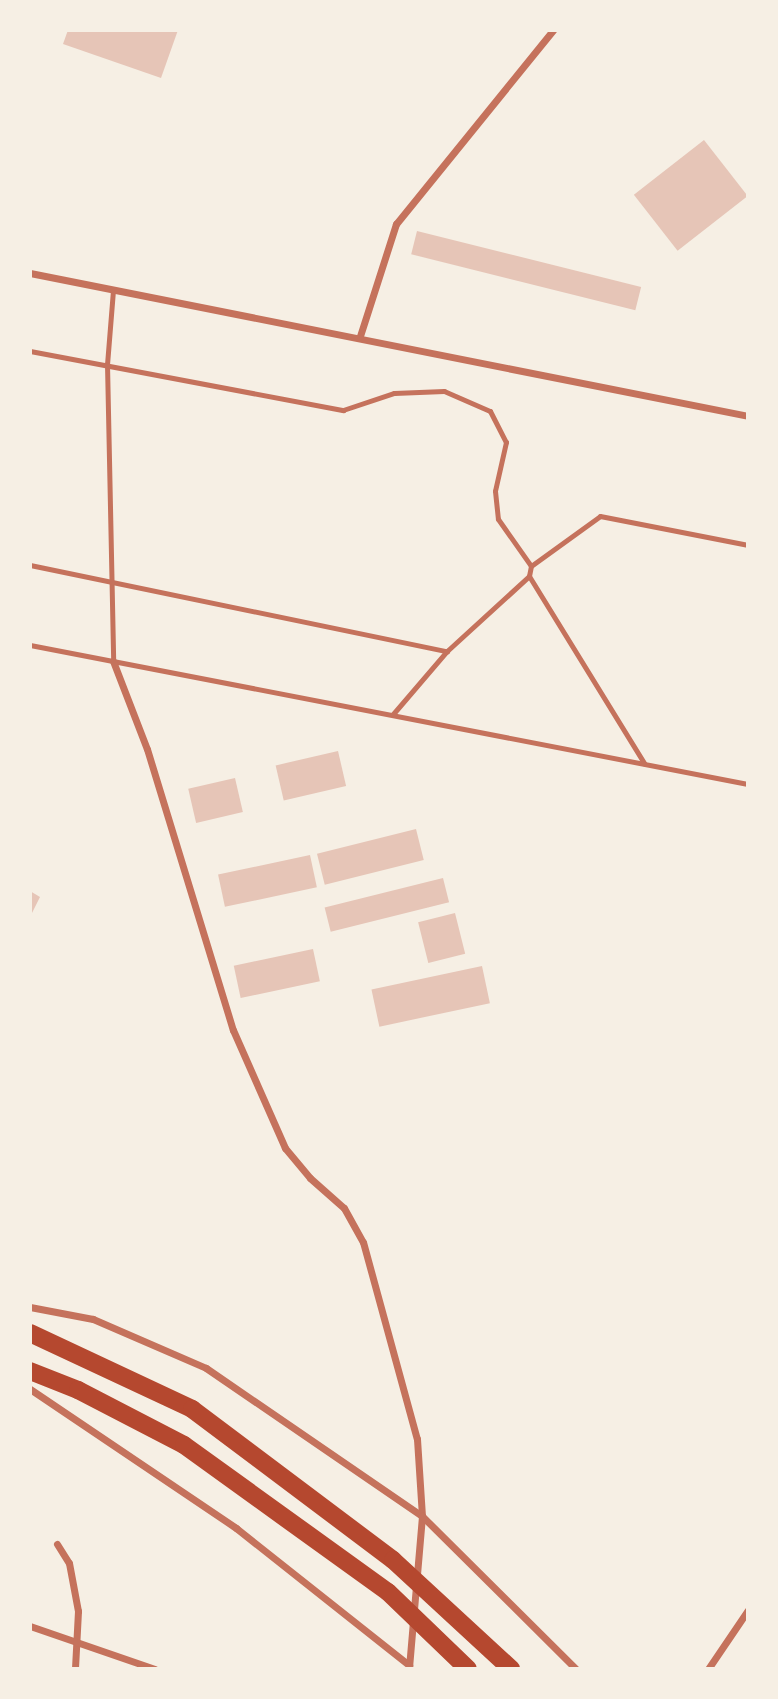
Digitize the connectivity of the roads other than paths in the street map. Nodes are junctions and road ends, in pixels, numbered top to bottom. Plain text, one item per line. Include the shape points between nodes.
1 (552, 30) edge
2 (30, 272) edge
3 (113, 290) junction
4 (360, 336) junction
5 (30, 351) edge
6 (107, 364) junction
7 (748, 416) edge
8 (748, 545) edge
9 (30, 565) edge
10 (531, 566) junction
11 (529, 576) junction
12 (112, 579) junction
13 (30, 645) edge
14 (447, 651) junction
15 (113, 661) junction
16 (393, 714) junction
17 (644, 763) junction
18 (748, 784) edge
19 (30, 1307) edge
20 (30, 1333) edge
21 (30, 1371) edge
22 (30, 1389) edge
23 (422, 1516) junction
24 (57, 1544) dead end
25 (748, 1610) edge
26 (30, 1626) edge
27 (76, 1642) junction
28 (409, 1667) edge
29 (75, 1669) edge
30 (155, 1669) edge
31 (468, 1669) edge
32 (511, 1669) edge
33 (576, 1669) edge
34 (708, 1669) edge

1 - 4 street via 396,224
2 - 3 street
3 - 4 street
3 - 6 lane
4 - 7 street
5 - 6 lane
6 - 10 lane via 343,410 394,393 444,391 490,411 506,442 495,491 498,519
6 - 12 lane
8 - 10 lane via 600,516
9 - 12 lane
10 - 11 lane
11 - 14 lane
11 - 17 lane
12 - 14 lane
12 - 15 lane
13 - 15 lane
14 - 16 lane
15 - 16 lane
15 - 23 street via 147,749 238,1041 285,1148 344,1208 363,1242 417,1439
16 - 17 lane
17 - 18 lane
19 - 23 street via 93,1319 206,1368
20 - 32 highway via 192,1409 393,1560
21 - 31 highway via 78,1390 184,1445 387,1592
22 - 28 street via 236,1528
23 - 28 street
23 - 33 street
24 - 27 street via 74,1583
25 - 34 street
26 - 27 street
27 - 29 street
27 - 30 street

